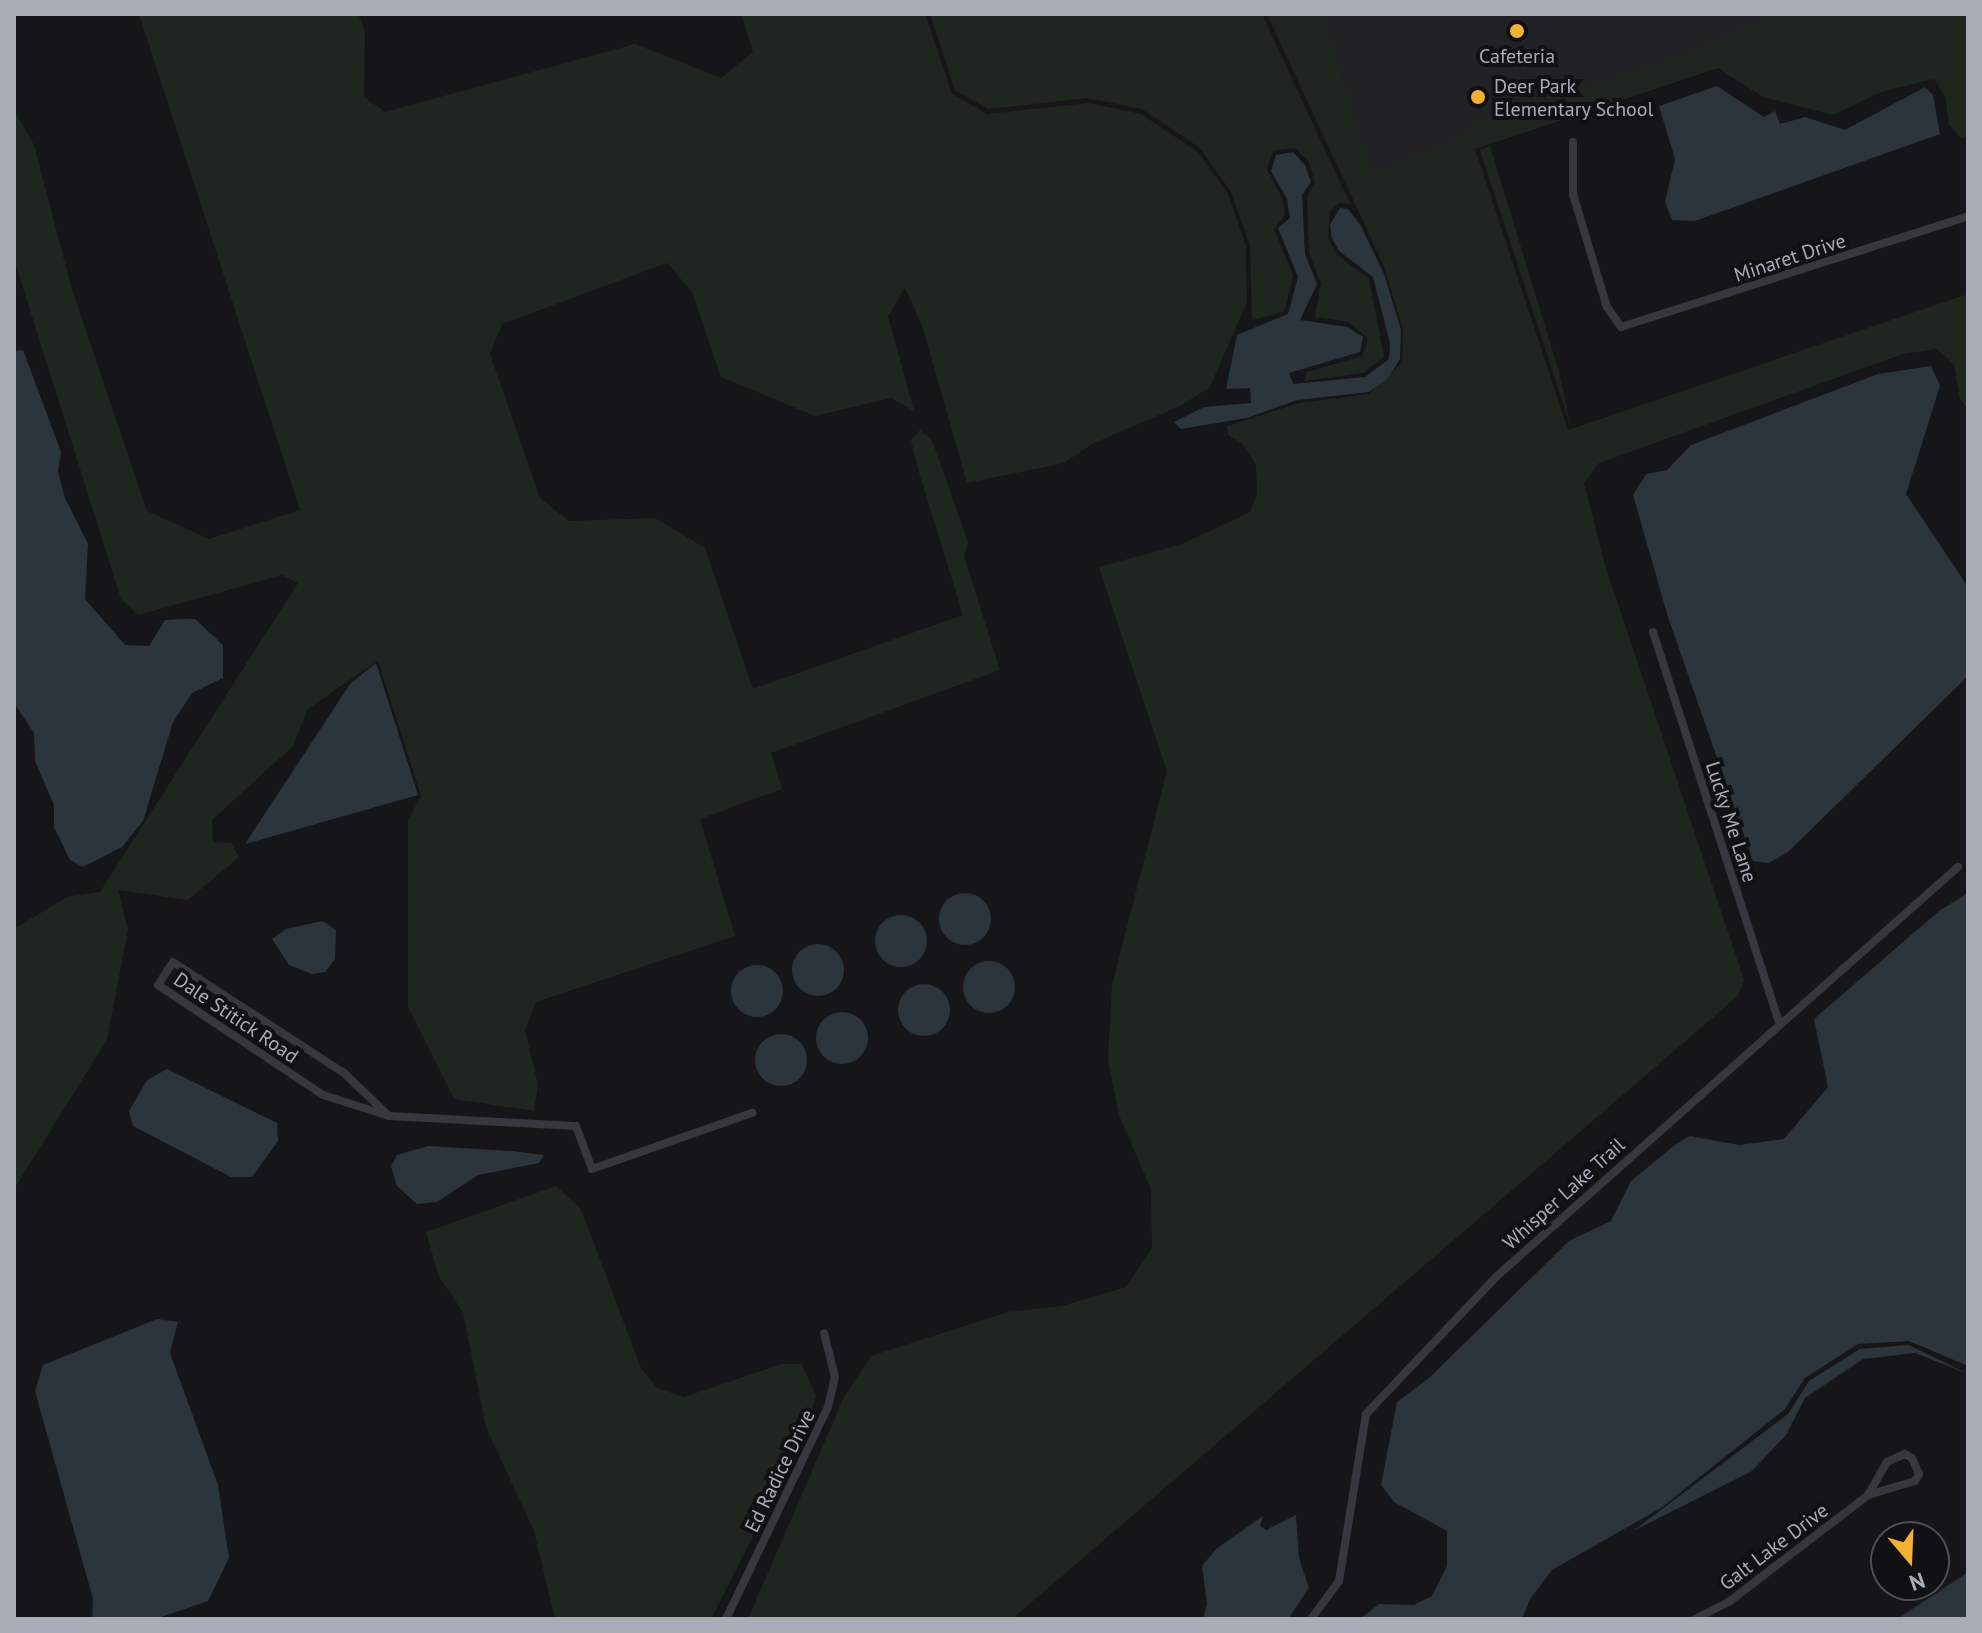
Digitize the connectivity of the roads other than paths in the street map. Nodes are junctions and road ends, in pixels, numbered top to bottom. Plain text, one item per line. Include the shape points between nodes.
1 (1573, 142) dead end
2 (1968, 216) edge
3 (1653, 632) dead end
4 (1958, 867) dead end
5 (1779, 1021) junction
6 (752, 1113) dead end
7 (389, 1116) junction
8 (824, 1333) dead end
9 (1868, 1495) junction
10 (726, 1619) edge
11 (1311, 1619) edge
12 (1695, 1619) edge

1 - 2 street, Minaret Drive via 1573,194 1607,307 1621,327
3 - 5 street, Lucky Me Lane
4 - 5 street, Whisper Lake Trail
5 - 11 street, Whisper Lake Trail via 1496,1277 1366,1414 1339,1581
6 - 7 street, Dale Stitick Road via 592,1169 576,1126
7 - 7 street, Dale Stitick Road via 344,1073 173,962 158,985 323,1095
8 - 10 street, Ed Radice Drive via 835,1377 828,1407
9 - 9 street, Galt Lake Drive via 1887,1462 1905,1454 1912,1458 1919,1474 1915,1481
9 - 12 street, Galt Lake Drive via 1730,1601

